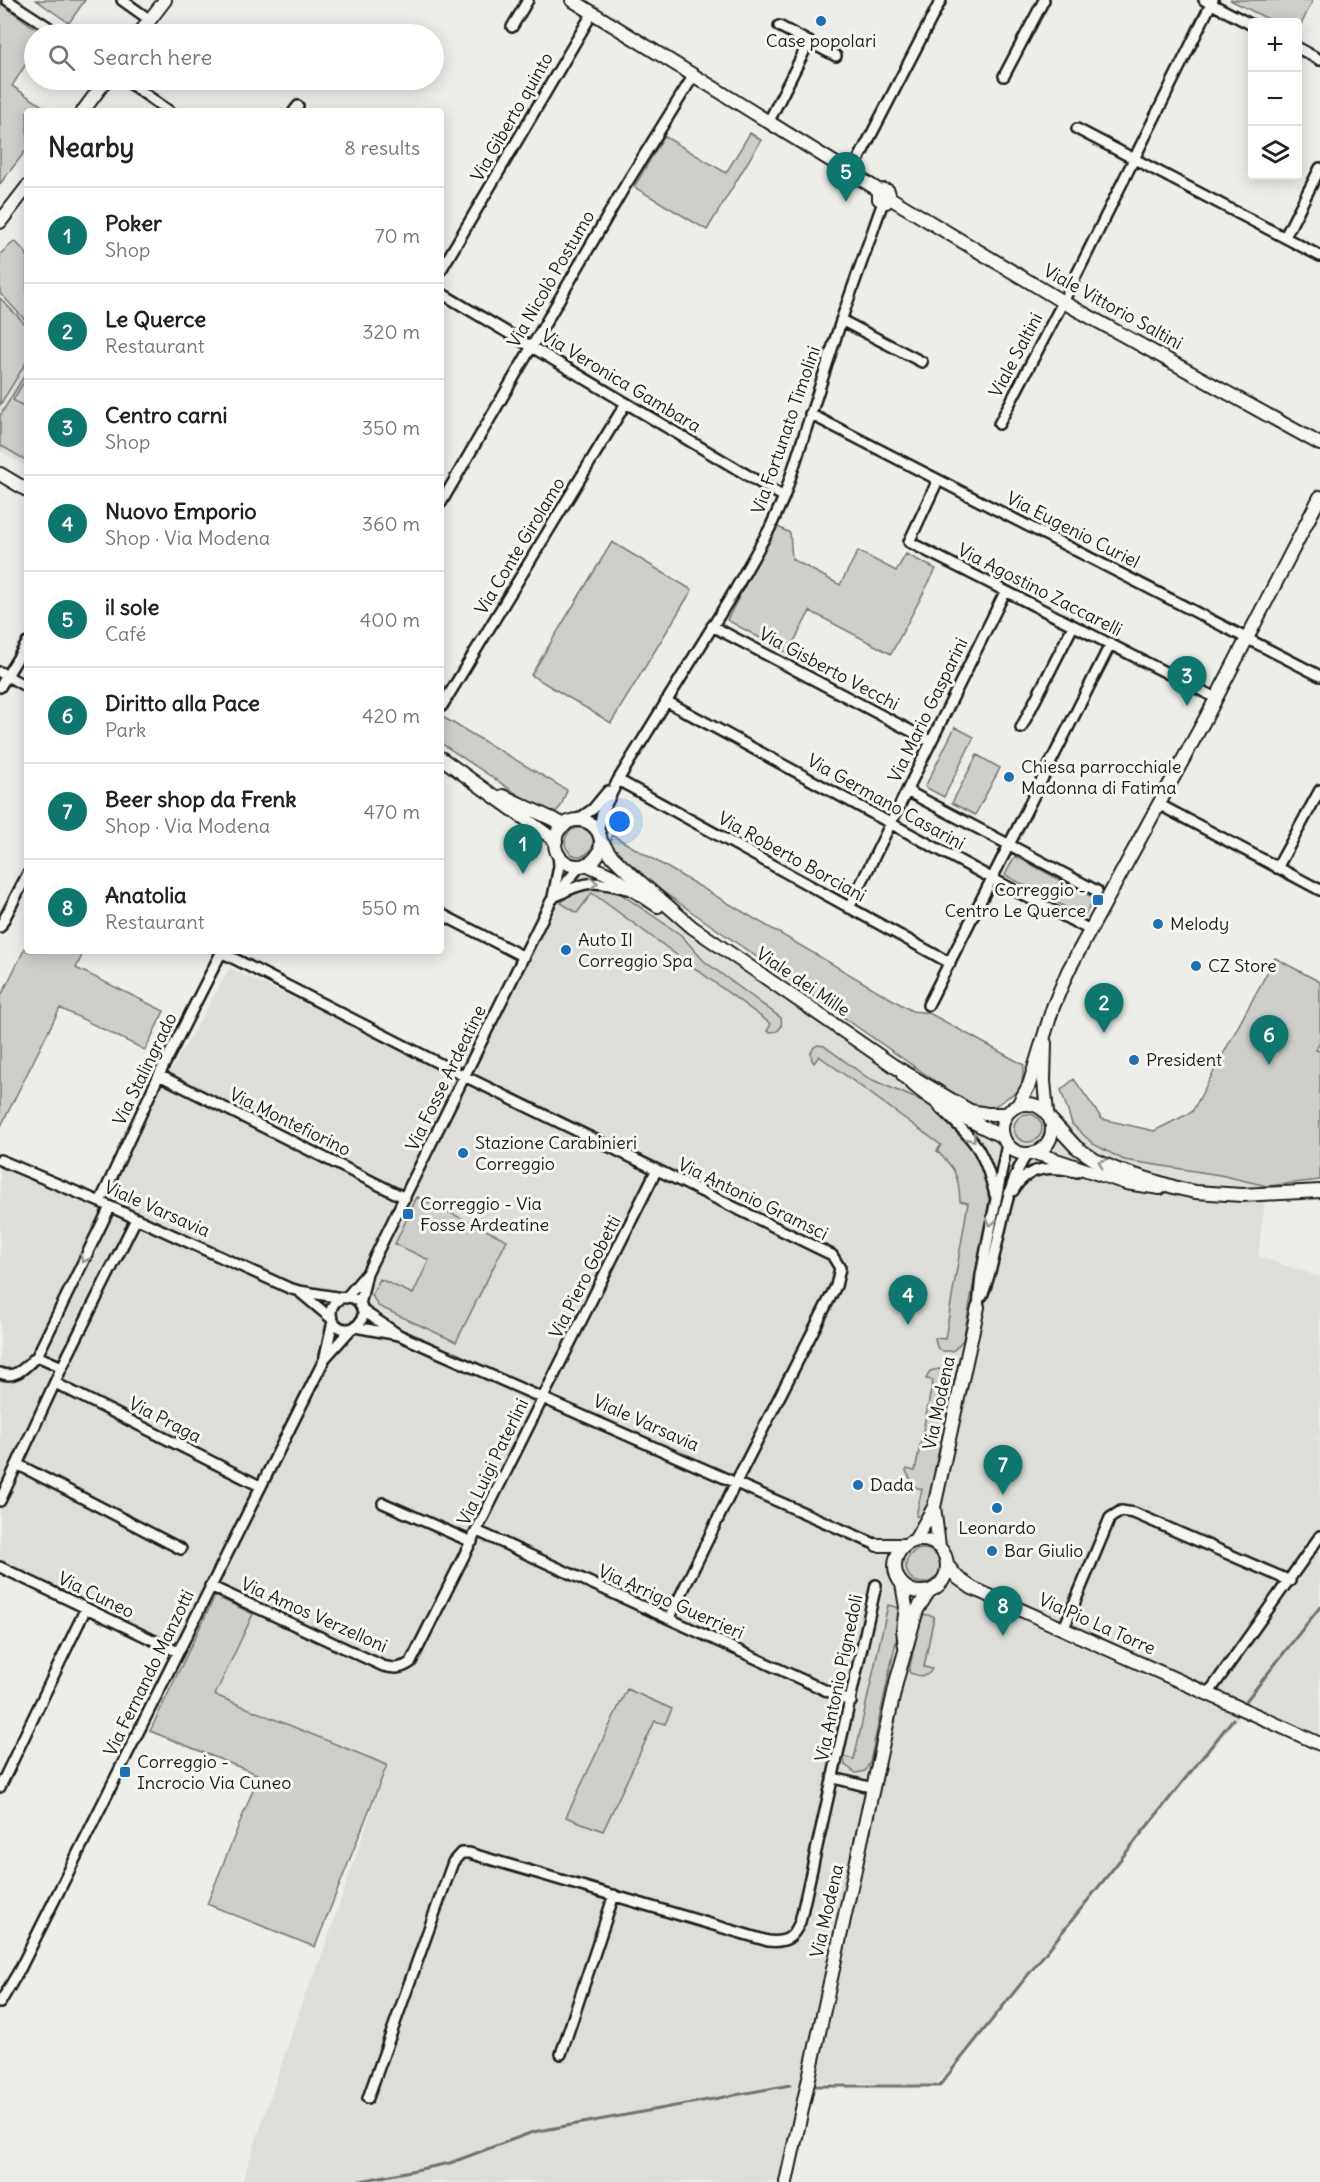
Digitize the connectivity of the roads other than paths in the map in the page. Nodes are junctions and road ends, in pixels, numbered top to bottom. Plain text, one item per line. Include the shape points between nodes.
1 (7, 0) edge
2 (122, 0) edge
3 (165, 0) edge
4 (528, 0) edge
5 (572, 0) edge
6 (941, 0) edge
7 (1044, 0) edge
8 (1210, 1) edge
9 (593, 12) junction
10 (150, 20) junction
11 (1248, 23) edge
12 (44, 24) edge
13 (147, 24) edge
14 (779, 26) dead end
15 (512, 27) dead end
16 (809, 42) junction
17 (1302, 50) edge
18 (836, 56) dead end
19 (1320, 60) edge
20 (694, 75) junction
21 (1004, 76) dead end
22 (99, 90) edge
23 (139, 90) edge
24 (85, 108) edge
25 (165, 108) edge
26 (770, 121) junction
27 (1077, 129) dead end
28 (1134, 159) junction
29 (1320, 168) edge
30 (852, 172) junction
31 (24, 191) edge
32 (885, 197) junction
33 (0, 222) edge
34 (1284, 237) junction
35 (1320, 256) edge
36 (444, 265) edge
37 (444, 295) edge
38 (1063, 302) junction
39 (841, 320) junction
40 (531, 346) junction
41 (922, 362) dead end
42 (626, 403) junction
43 (810, 414) junction
44 (999, 424) dead end
45 (1320, 444) edge
46 (0, 474) edge
47 (938, 480) junction
48 (24, 488) edge
49 (784, 497) junction
50 (1320, 497) edge
51 (444, 498) edge
52 (1005, 592) junction
53 (712, 626) junction
54 (1073, 626) junction
55 (1247, 638) junction
56 (1110, 645) junction
57 (24, 647) edge
58 (3, 674) edge
59 (1320, 676) edge
60 (24, 685) edge
61 (0, 687) edge
62 (1216, 698) junction
63 (666, 701) junction
64 (444, 703) edge
65 (1021, 728) dead end
66 (930, 741) junction
67 (444, 760) edge
68 (618, 780) junction
69 (479, 784) junction
70 (1320, 790) edge
71 (907, 791) junction
72 (1160, 805) junction
73 (577, 820) junction
74 (891, 824) junction
75 (565, 825) junction
76 (600, 837) junction
77 (1010, 845) junction
78 (556, 847) junction
79 (583, 865) junction
80 (1277, 868) junction
81 (993, 879) junction
82 (24, 881) edge
83 (1320, 890) edge
84 (637, 891) junction
85 (1097, 891) dead end
86 (553, 898) junction
87 (849, 908) junction
88 (444, 916) edge
89 (0, 927) edge
90 (692, 927) junction
91 (1090, 930) junction
92 (220, 954) edge
93 (227, 954) edge
94 (524, 957) junction
95 (950, 963) junction
96 (928, 1005) dead end
97 (1045, 1036) junction
98 (894, 1066) junction
99 (159, 1075) junction
100 (464, 1076) junction
101 (930, 1098) junction
102 (1018, 1105) junction
103 (1007, 1114) junction
104 (1049, 1117) junction
105 (1005, 1141) junction
106 (1031, 1153) junction
107 (0, 1160) edge
108 (656, 1171) junction
109 (1108, 1178) junction
110 (1177, 1188) junction
111 (1320, 1191) edge
112 (995, 1197) junction
113 (405, 1198) junction
114 (1009, 1198) junction
115 (100, 1202) junction
116 (110, 1207) junction
117 (136, 1219) junction
118 (367, 1273) junction
119 (299, 1291) junction
120 (344, 1298) junction
121 (361, 1307) junction
122 (978, 1307) junction
123 (332, 1319) junction
124 (353, 1328) junction
125 (399, 1335) junction
126 (37, 1356) junction
127 (325, 1358) junction
128 (62, 1367) junction
129 (0, 1373) edge
130 (55, 1383) junction
131 (543, 1397) junction
132 (17, 1464) junction
133 (736, 1482) junction
134 (260, 1486) junction
135 (0, 1501) edge
136 (383, 1503) dead end
137 (934, 1507) junction
138 (477, 1531) junction
139 (1320, 1536) edge
140 (472, 1542) junction
141 (910, 1543) junction
142 (877, 1545) junction
143 (939, 1546) junction
144 (181, 1549) dead end
145 (895, 1565) junction
146 (948, 1566) junction
147 (0, 1567) edge
148 (1290, 1581) junction
149 (902, 1584) junction
150 (876, 1585) dead end
151 (210, 1586) junction
152 (972, 1588) junction
153 (933, 1590) junction
154 (86, 1608) junction
155 (669, 1619) junction
156 (1064, 1628) junction
157 (905, 1648) junction
158 (178, 1652) junction
159 (405, 1667) joint
160 (1208, 1694) junction
161 (851, 1702) junction
162 (1320, 1744) edge
163 (834, 1778) junction
164 (0, 1786) edge
165 (873, 1788) junction
166 (614, 1895) junction
167 (0, 2003) edge
168 (561, 2054) dead end
169 (368, 2098) dead end
170 (786, 2182) edge

1 - 12 street
2 - 10 street
3 - 10 street
4 - 15 street
5 - 9 street, Viale Vittorio Saltini
6 - 30 street
7 - 21 street
8 - 11 street
8 - 28 street, Viale Saltini
9 - 20 street, Viale Vittorio Saltini
9 - 36 street, Via Giberto quinto
10 - 13 street
14 - 16 street
16 - 18 street
16 - 26 street
17 - 19 street
20 - 26 street, Viale Vittorio Saltini
20 - 40 street, Via Nicolò Postumo
22 - 24 street
23 - 25 street
26 - 30 street, Viale Vittorio Saltini
27 - 28 street
28 - 34 street
28 - 38 street, Viale Saltini
29 - 34 street
30 - 32 street, Viale Vittorio Saltini
31 - 33 street
32 - 38 street, Viale Vittorio Saltini
32 - 39 street, Via Fortunato Timolini
34 - 35 street
37 - 40 street, Via Veronica Gambara
38 - 44 street, Viale Saltini
38 - 45 street, Viale Vittorio Saltini
39 - 41 street
39 - 43 street, Via Fortunato Timolini
40 - 42 street, Via Veronica Gambara
40 - 51 street, Via Nicolò Postumo
42 - 49 street, Via Veronica Gambara
42 - 64 street, Via Conte Girolamo
43 - 47 street, Via Eugenio Curiel
43 - 49 street, Via Fortunato Timolini
46 - 48 street
47 - 52 street, Via Agostino Zaccarelli via 909,542
47 - 55 street, Via Eugenio Curiel
49 - 53 street, Via Fortunato Timolini via 753,559
50 - 55 street
52 - 54 street, Via Agostino Zaccarelli
52 - 66 street, Via Mario Gasparini
53 - 63 street, Via Fortunato Timolini
53 - 66 street, Via Gisberto Vecchi
54 - 56 street, Via Agostino Zaccarelli
54 - 65 street
55 - 59 street, Via Eugenio Curiel
55 - 62 street
56 - 62 street, Via Agostino Zaccarelli
56 - 77 street
57 - 58 street
58 - 60 street
58 - 61 street
62 - 72 street
63 - 68 street, Via Fortunato Timolini
63 - 74 street, Via Germano Casarini
66 - 71 street, Via Mario Gasparini
67 - 69 street, Viale dei Mille
68 - 73 street, Via Fortunato Timolini via 593,809
68 - 76 street, Via Fortunato Timolini via 602,813
68 - 87 street, Via Roberto Borciani
69 - 75 street, Viale dei Mille
69 - 78 street, Viale dei Mille
70 - 80 street
71 - 74 street, Via Mario Gasparini
71 - 77 street
72 - 80 street
72 - 91 street
73 - 75 street
73 - 76 street, Viale dei Mille via 590,823
74 - 81 street, Via Germano Casarini
74 - 87 street, Via Mario Gasparini
75 - 78 street via 560,829
76 - 79 street via 598,855
76 - 90 street, Viale dei Mille via 622,866
77 - 81 street
77 - 85 street
78 - 79 street, Viale dei Mille via 567,863
78 - 86 street, Via Fosse Ardeatine via 559,866
79 - 84 street, Viale dei Mille via 598,868
79 - 86 street, Via Fosse Ardeatine
80 - 83 street
81 - 91 street, Via Germano Casarini
81 - 95 street
82 - 89 street
86 -> 84 street via 586,882 605,882
84 - 90 street, Viale dei Mille
86 - 94 street, Via Fosse Ardeatine
87 - 95 street, Via Roberto Borciani
88 - 94 street
90 - 98 street, Viale dei Mille
91 - 97 street via 1068,971
92 - 99 street, Via Stalingrado
93 - 100 street, Via Antonio Gramsci
94 - 100 street, Via Fosse Ardeatine
95 - 96 street
97 - 102 street
97 - 104 street via 1044,1081
98 - 101 street, Viale dei Mille
98 - 103 street, Viale dei Mille via 970,1111
99 - 113 street, Via Montefiorino
99 - 115 street, Via Stalingrado
100 - 108 street, Via Antonio Gramsci
100 - 113 street, Via Fosse Ardeatine
101 - 105 street, Viale dei Mille
101 -> 112 street, Viale dei Mille via 976,1143
102 - 103 street
102 - 104 street via 1034,1104
103 - 105 street via 1003,1121
104 - 106 street via 1051,1136 1042,1149
110 -> 104 street via 1095,1160
105 - 106 street, Viale dei Mille via 1019,1153
105 - 112 street, Via Modena
106 - 109 street, Viale dei Mille
106 - 114 street, Via Modena via 1018,1168
107 - 115 street, Viale Varsavia
108 - 131 street, Via Piero Gobetti
108 - 133 street, Via Antonio Gramsci via 832,1255 840,1268 836,1286
109 - 110 street, Viale dei Mille via 1149,1188
109 - 114 street, Via Modena via 1046,1167 1026,1175
110 - 111 street via 1242,1195
112 -> 122 street, Via Modena
113 - 118 street, Via Fosse Ardeatine
114 - 122 street, Via Modena via 991,1276
115 - 116 street, Viale Varsavia
116 - 117 street, Viale Varsavia
116 -> 126 street
117 - 119 street, Viale Varsavia
117 - 128 street
118 - 120 street, Via Fosse Ardeatine
118 - 121 street, Via Fosse Ardeatine
119 - 120 street, Viale Varsavia
119 - 123 street, Viale Varsavia
120 - 121 street, Viale Varsavia via 354,1299
120 - 123 street via 334,1304
121 - 124 street via 362,1319
121 - 125 street, Viale Varsavia
122 - 137 street, Via Modena
123 - 124 street, Viale Varsavia via 343,1329
123 - 127 street, Via Fernando Manzotti
124 - 125 street, Viale Varsavia
124 - 127 street, Via Fernando Manzotti
125 - 131 street, Viale Varsavia
126 - 128 street
126 - 129 street via 20,1373
127 - 134 street, Via Fernando Manzotti
128 - 130 street
130 - 132 street
130 - 134 street, Via Praga
131 - 133 street, Viale Varsavia
131 - 138 street, Via Luigi Paterlini
132 - 135 street
132 - 144 street
133 - 142 street, Viale Varsavia
133 - 155 street
134 - 151 street, Via Fernando Manzotti
136 - 140 street, Via Luigi Paterlini
137 - 141 street, Via Modena
137 - 143 street, Via Modena
138 - 140 street, Via Luigi Paterlini
138 - 155 street, Via Arrigo Guerrieri
139 - 148 street
140 - 159 street, Via Luigi Paterlini via 416,1655
141 - 142 street, Viale Varsavia
141 - 143 street via 928,1540
141 - 145 street via 896,1557
142 - 145 street, Viale Varsavia
143 - 146 street
145 - 149 street
146 - 152 street, Via Pio La Torre
146 - 153 street via 945,1579
147 - 154 street, Via Cuneo
148 - 156 street via 1134,1513 1120,1511 1110,1518
148 - 160 street
149 - 153 street via 917,1592
149 - 157 street, Via Modena
150 - 161 street, Via Antonio Pignedoli
151 - 158 street, Via Fernando Manzotti
151 - 159 street, Via Amos Verzelloni via 383,1666
152 - 153 street, Via Pio La Torre
152 - 156 street, Via Pio La Torre
153 - 157 street, Via Modena via 917,1610
154 - 158 street, Via Cuneo
154 - 164 street
155 - 161 street, Via Arrigo Guerrieri
156 - 160 street, Via Pio La Torre
157 - 165 street, Via Modena
158 - 167 street, Via Fernando Manzotti
160 - 162 street, Via Pio La Torre
161 - 163 street, Via Antonio Pignedoli
163 - 165 street, Via Antonio Pignedoli
163 - 166 street, Via Antonio Pignedoli via 801,1922 787,1941 768,1941
165 - 170 street, Via Modena
166 - 168 street
166 - 169 street via 470,1853 457,1855

